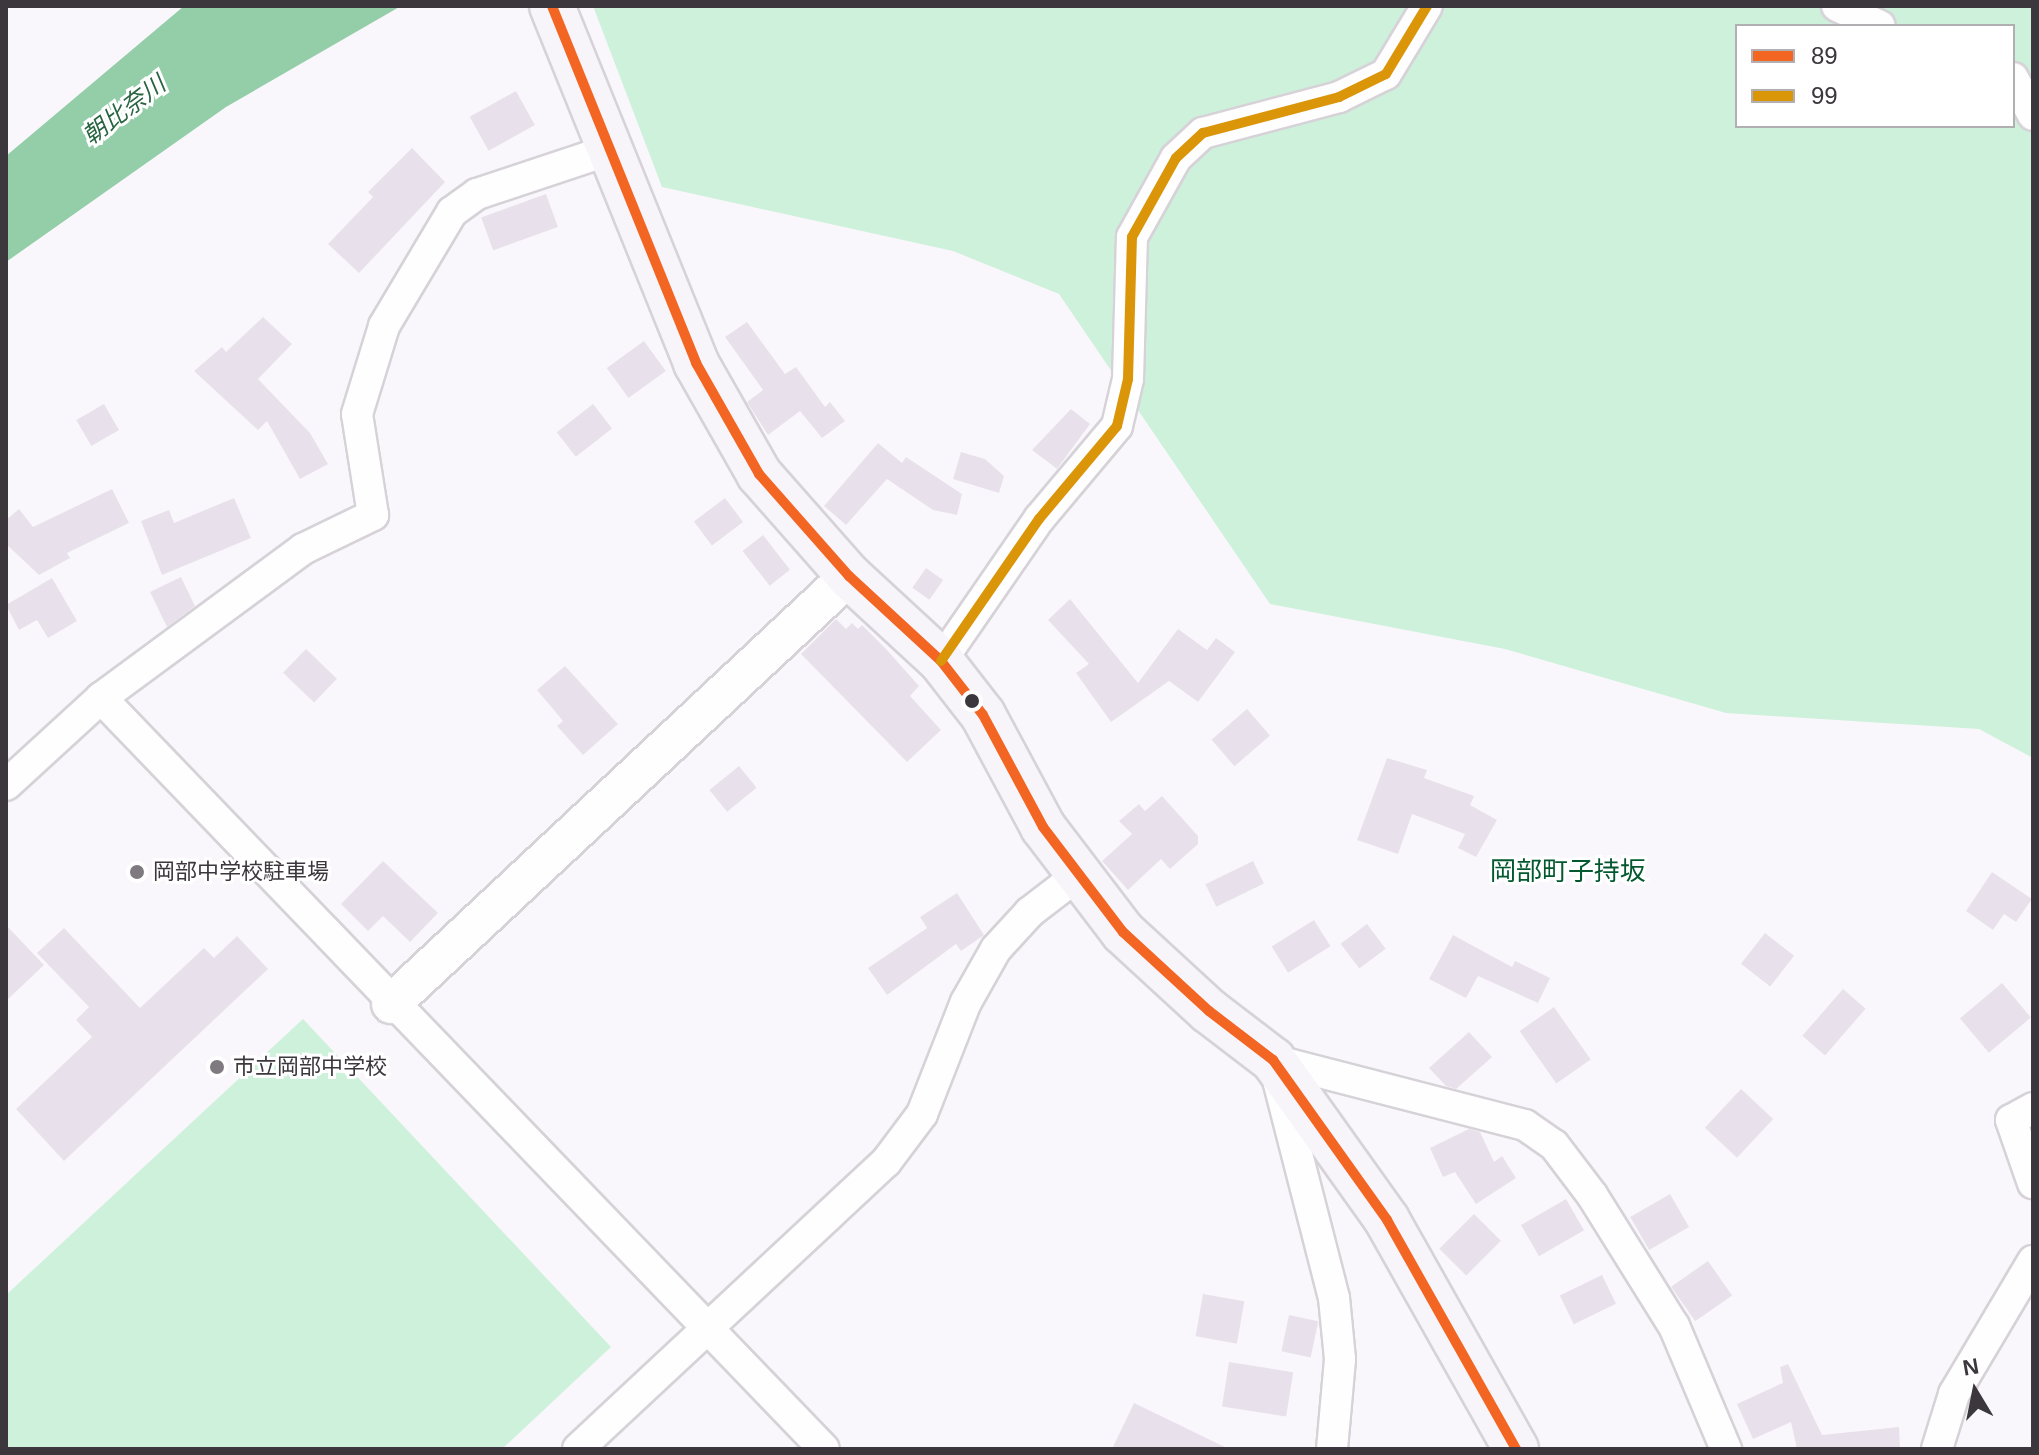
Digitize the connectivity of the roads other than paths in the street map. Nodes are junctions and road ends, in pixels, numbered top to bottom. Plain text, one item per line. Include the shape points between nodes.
1 (552, 6) edge
2 (1427, 6) edge
3 (1837, 6) edge
4 (1876, 24) edge
5 (2015, 82) edge
6 (2033, 115) edge
7 (612, 149) junction
8 (849, 576) junction
9 (941, 661) junction
10 (101, 698) junction
11 (6, 785) edge
12 (1077, 876) junction
13 (391, 1004) junction
14 (1273, 1060) junction
15 (2033, 1108) edge
16 (2033, 1183) edge
17 (2033, 1261) edge
18 (704, 1329) junction
19 (578, 1449) edge
20 (824, 1449) edge
21 (1332, 1449) edge
22 (1516, 1449) edge
23 (1726, 1449) edge
24 (1937, 1449) edge

1 - 7 main road
2 - 9 street via 1386,74 1339,97 1203,133 1176,158 1132,237 1128,379 1117,426 1039,519
3 - 4 street
5 - 6 street
7 - 8 main road via 720,412 793,518
7 - 10 street via 477,194 452,212 384,326 357,414 373,515 303,549
8 - 9 main road
8 - 13 street
9 - 12 main road via 983,715 1043,827
10 - 11 street
10 - 13 street
12 - 14 main road via 1123,932 1209,1011
12 - 18 street via 1030,912 996,949 966,1002 922,1114 886,1162
13 - 18 street
14 - 21 street via 1334,1298 1340,1359
14 - 22 main road via 1387,1220
14 - 23 street via 1525,1125 1554,1145 1592,1195 1674,1326
15 - 16 street via 2011,1120
17 - 24 street via 1954,1394
18 - 19 street
18 - 20 street

